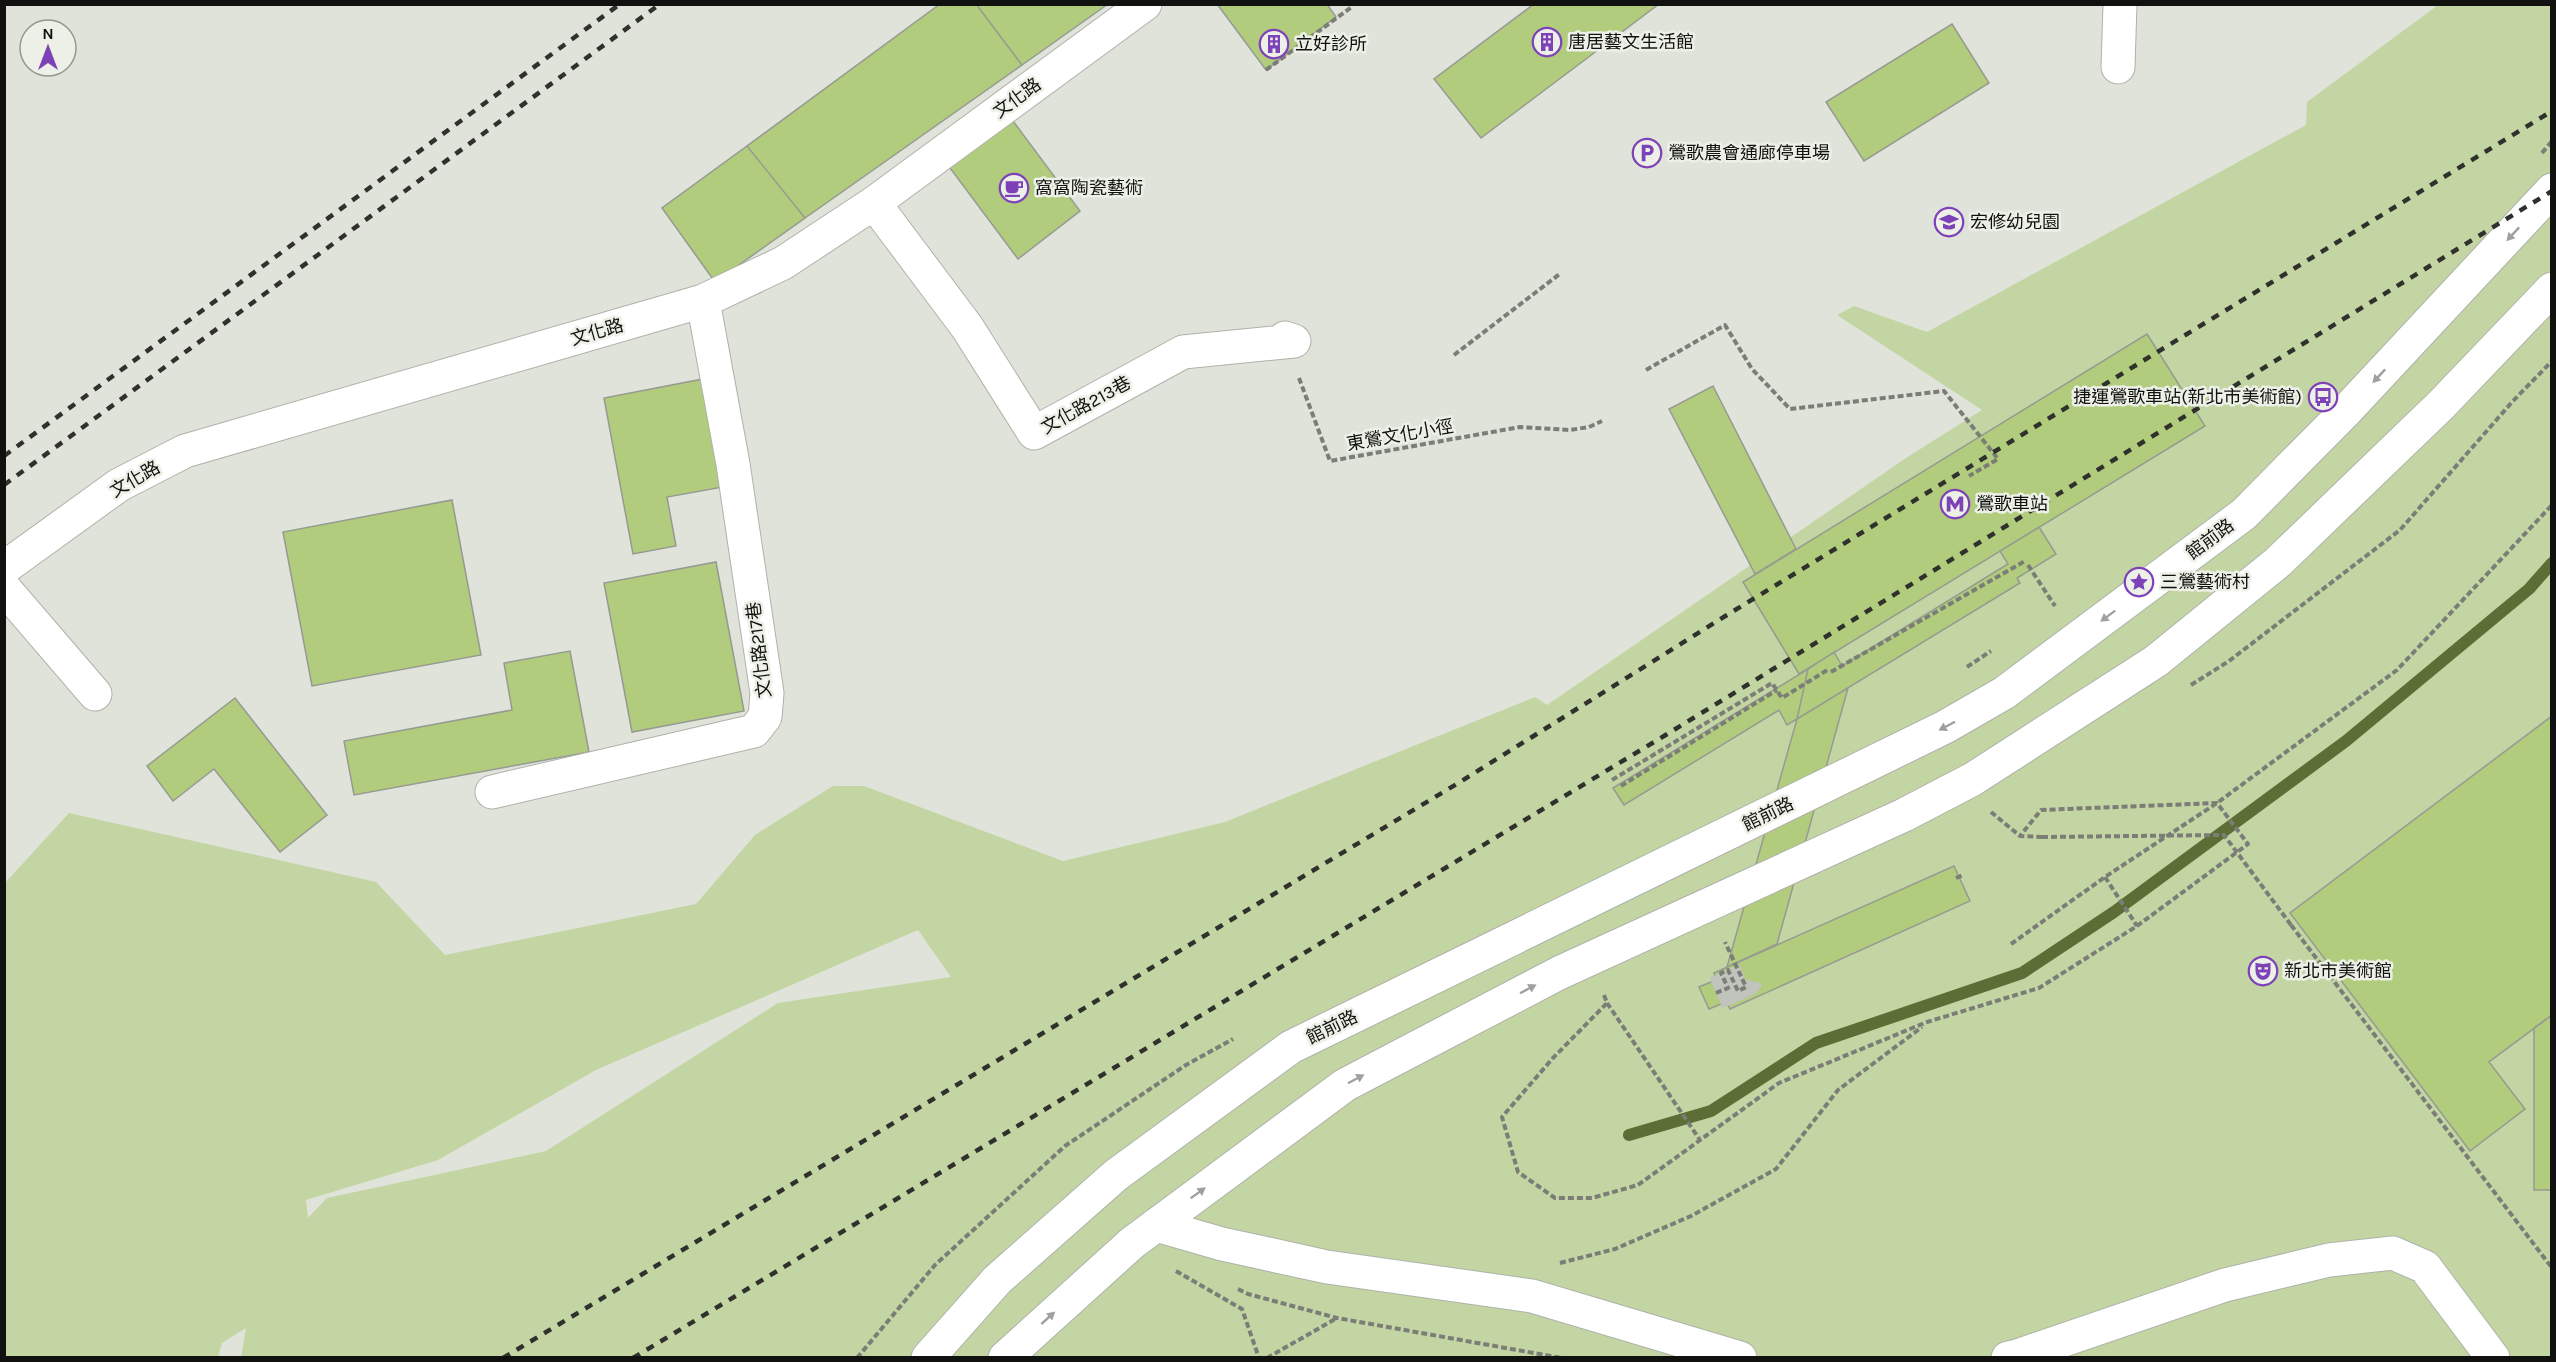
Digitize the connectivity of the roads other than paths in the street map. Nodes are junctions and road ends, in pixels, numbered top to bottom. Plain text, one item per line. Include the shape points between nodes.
1 (1145, 4) edge
2 (2120, 4) edge
3 (2118, 67) dead end
4 (2552, 190) edge
5 (874, 203) junction
6 (2552, 289) edge
7 (703, 301) junction
8 (1285, 338) road end
9 (4, 568) edge
10 (4, 588) edge
11 (95, 694) dead end
12 (492, 792) dead end
13 (1160, 1239) junction
14 (928, 1358) edge
15 (1005, 1358) edge
16 (1740, 1358) edge
17 (2008, 1358) edge
18 (2493, 1358) edge

1 - 5 street, 文化路
2 - 3 street
4 -> 14 street, 館前路 via 2244,514 2004,693 1945,727 1291,1047 1116,1175 997,1280
5 - 7 street, 文化路 via 783,263
5 - 8 street, 文化路213巷 via 968,327 1034,433 1183,352 1294,341
13 -> 6 street via 1345,1084 1559,973 1904,815 1973,779 2156,661 2278,562 2441,405
7 - 9 street, 文化路 via 185,451 118,485
7 - 12 street, 文化路217巷 via 733,464 767,693 765,717 754,731
10 - 11 street
15 -> 13 street via 1132,1243
13 - 16 street via 1192,1234 1328,1267 1532,1296
17 - 18 street via 2225,1285 2329,1260 2393,1253 2425,1268

